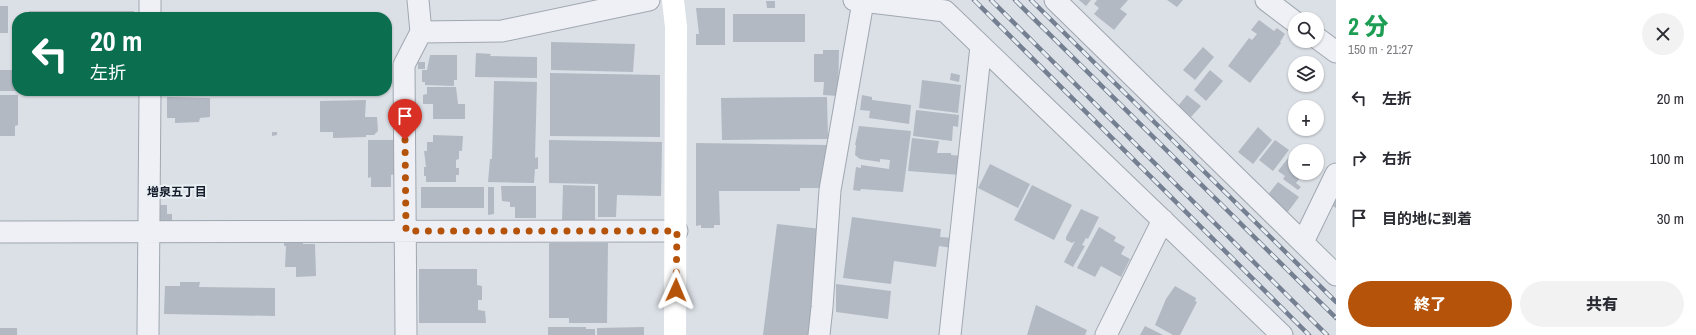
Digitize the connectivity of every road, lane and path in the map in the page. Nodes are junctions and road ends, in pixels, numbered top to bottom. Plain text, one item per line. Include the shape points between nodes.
1 (150, 0) edge
2 (418, 0) edge
3 (649, 0) edge
4 (673, 0) edge
5 (1055, 0) edge
6 (1266, 0) edge
7 (858, 1) edge
8 (150, 12) edge
9 (1288, 17) edge
10 (421, 32) junction
11 (1324, 43) edge
12 (981, 46) junction
13 (1336, 52) edge
14 (150, 96) edge
15 (1336, 174) edge
16 (1163, 220) junction
17 (149, 231) junction
18 (406, 231) junction
19 (677, 231) junction
20 (0, 232) edge
21 (1303, 242) junction
22 (1336, 276) edge
23 (1262, 328) edge
24 (148, 335) edge
25 (406, 335) edge
26 (675, 335) edge
27 (819, 335) edge
28 (950, 335) edge
29 (1106, 335) edge
30 (1282, 335) edge

1 - 8 street
2 - 10 street
3 - 10 street via 502,31
4 - 19 street via 676,27
5 - 21 street
6 - 9 street
7 - 12 street via 944,11
7 - 27 street via 830,190
10 - 18 street via 404,65
11 - 13 street
12 - 16 street
12 - 28 street
14 - 17 street
15 - 21 street
16 - 23 street
16 - 29 street
17 - 18 street
17 - 20 street
17 - 24 street
18 - 19 street
18 - 25 street
19 - 26 street
21 - 22 street
23 - 30 street

